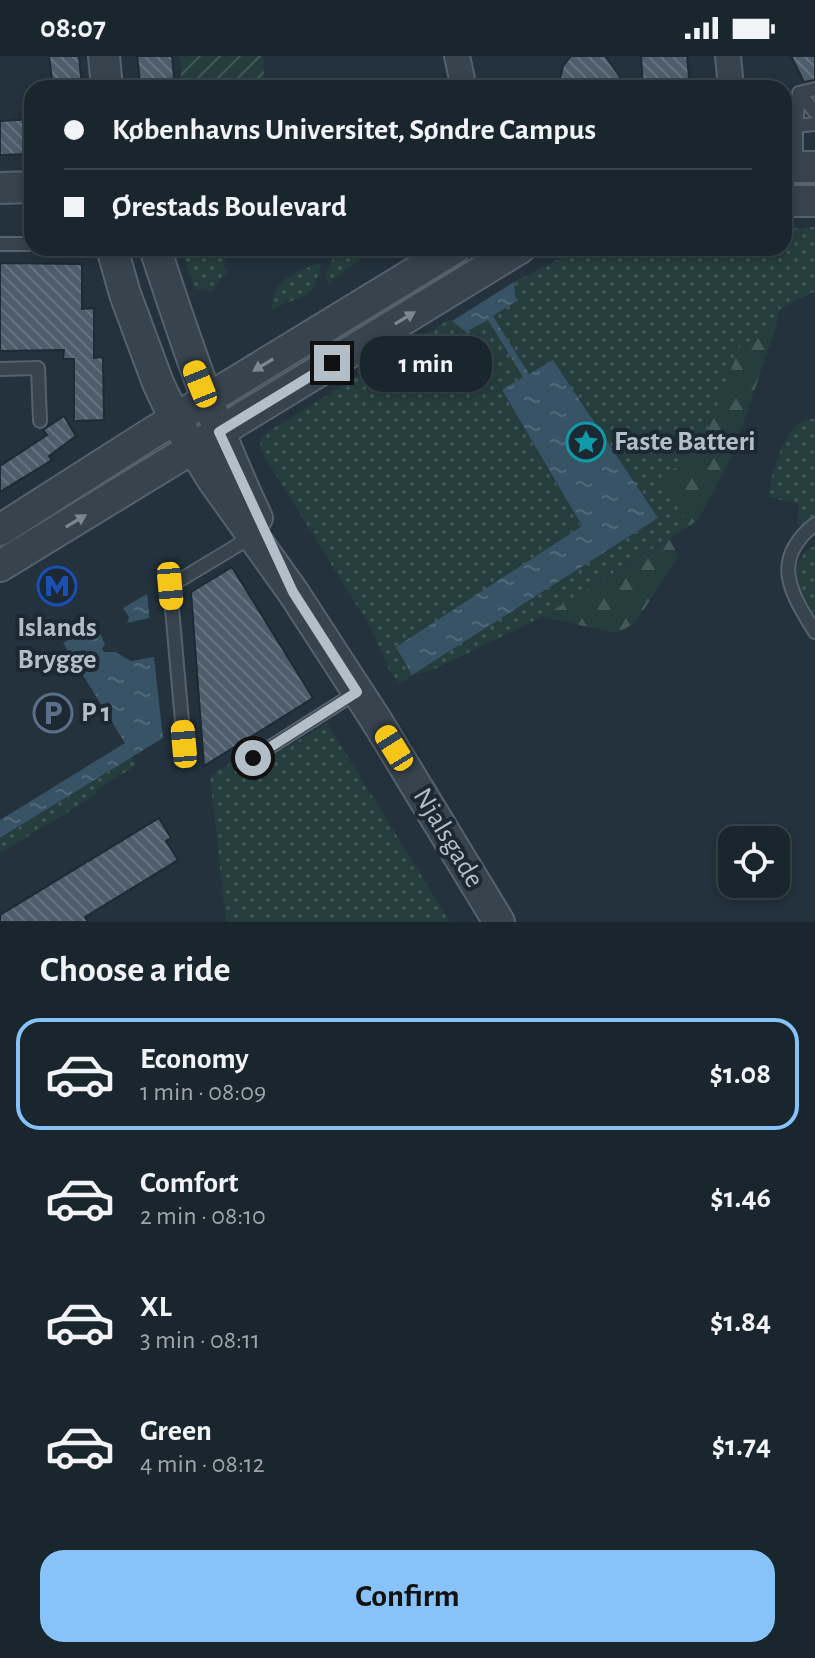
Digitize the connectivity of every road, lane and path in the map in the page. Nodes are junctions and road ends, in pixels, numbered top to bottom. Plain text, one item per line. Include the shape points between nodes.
1 (104, 56) edge
2 (457, 56) edge
3 (728, 56) edge
4 (106, 80) edge
5 (462, 80) edge
6 (730, 80) edge
7 (815, 89) edge
8 (799, 93) junction
9 (815, 112) edge
10 (815, 124) edge
11 (796, 126) junction
12 (798, 167) edge
13 (24, 187) edge
14 (0, 188) edge
15 (792, 201) edge
16 (815, 201) edge
17 (0, 244) edge
18 (24, 244) edge
19 (114, 256) edge
20 (124, 256) edge
21 (145, 256) edge
22 (158, 256) edge
23 (443, 256) edge
24 (505, 256) edge
25 (0, 369) edge
26 (194, 369) junction
27 (207, 417) junction
28 (40, 421) dead end
29 (194, 448) junction
30 (815, 524) edge
31 (0, 530) edge
32 (253, 536) junction
33 (0, 566) edge
34 (293, 592) junction
35 (815, 632) edge
36 (357, 692) junction
37 (184, 744) dead end
38 (253, 758) dead end
39 (499, 922) edge

1 - 4 street
2 - 5 street
3 - 6 street
7 - 8 lane
8 - 9 lane
8 - 11 lane
10 - 11 lane
11 - 12 lane
13 - 14 street
15 - 16 street
17 - 18 lane
19 - 27 street, Njalsgade via 158,383
20 - 27 street via 174,377
21 - 26 street
22 - 26 street, Njalsgade
23 -> 27 street
27 -> 24 street
25 - 28 lane via 38,368
26 - 27 street, Njalsgade
27 - 29 street, Njalsgade
27 - 31 street
27 - 34 street, Njalsgade
29 - 32 street, Njalsgade
33 -> 29 street
30 - 35 lane via 793,548 788,580
32 - 34 street, Njalsgade
32 - 37 lane via 170,586
34 - 36 street, Njalsgade
36 - 38 lane
36 - 39 street, Njalsgade

